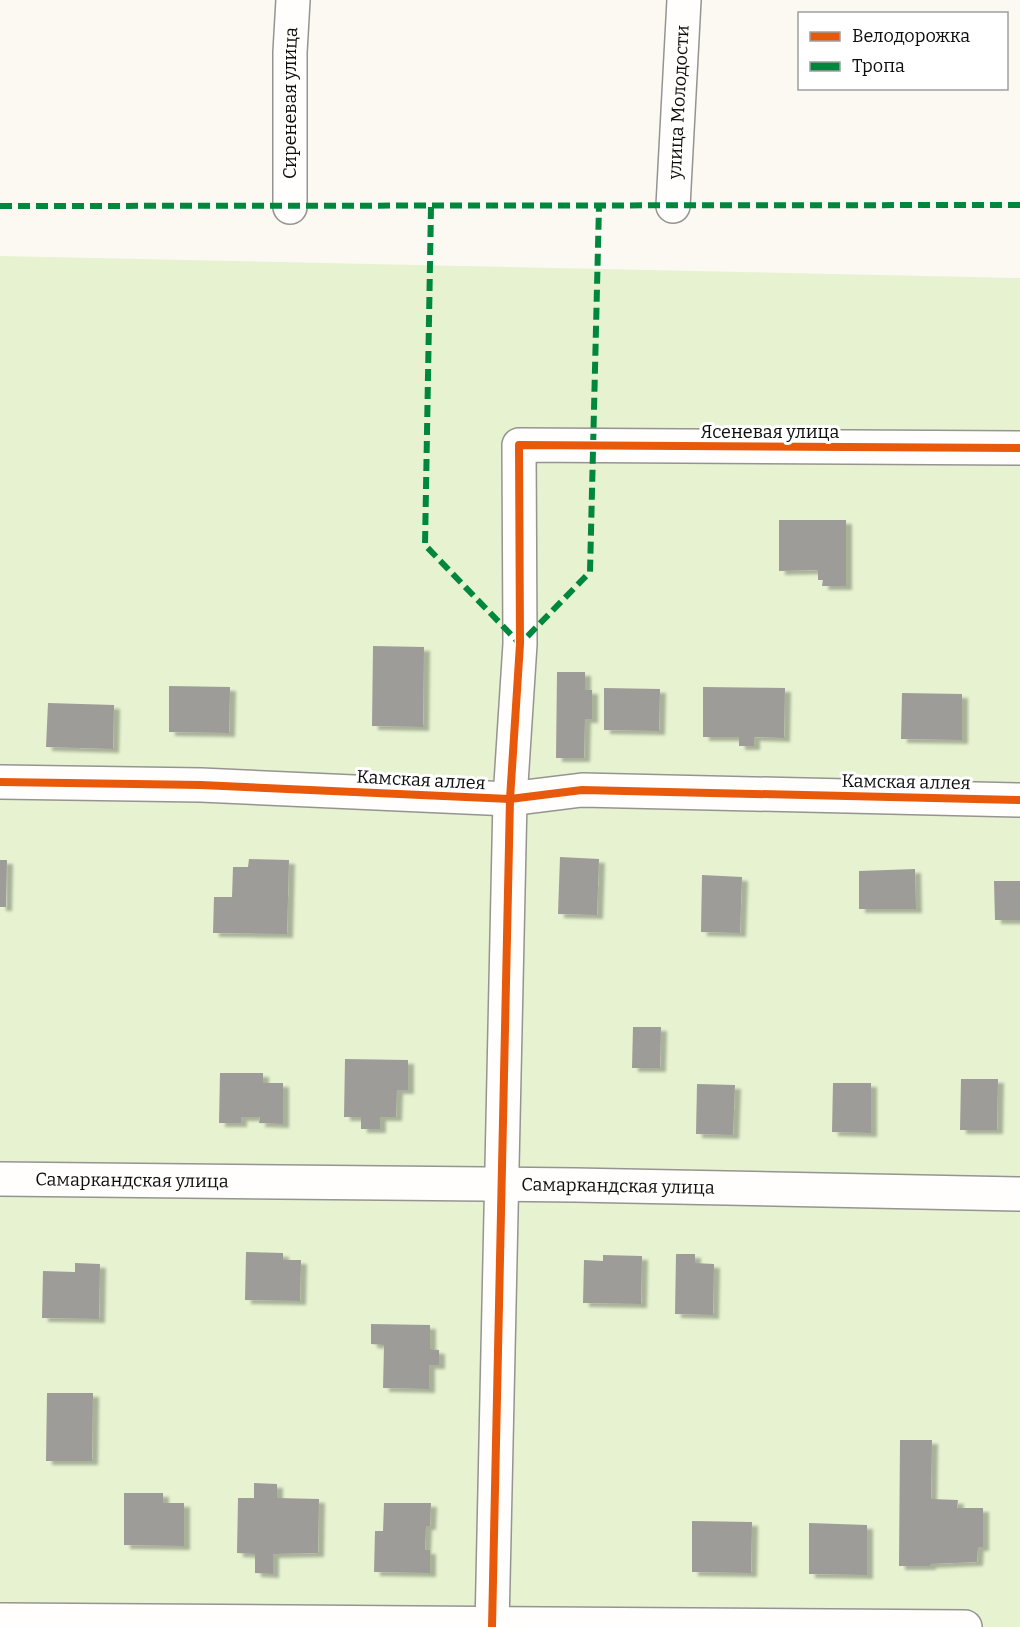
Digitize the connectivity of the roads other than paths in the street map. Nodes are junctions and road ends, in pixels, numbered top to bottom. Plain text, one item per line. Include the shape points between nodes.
1 (293, 0) edge
2 (684, 0) edge
3 (673, 206) dead end
4 (290, 207) dead end
5 (1020, 448) edge
6 (0, 782) edge
7 (510, 800) junction
8 (1020, 800) edge
9 (0, 1179) edge
10 (503, 1184) junction
11 (1020, 1194) edge
12 (0, 1620) edge
13 (492, 1624) edge
14 (965, 1627) edge

1 - 4 street, Сиреневая улица
2 - 3 street, улица Молодости
5 - 7 street, Ясеневая улица via 519,445 520,644
6 - 7 street, Камская аллея via 201,785
7 - 8 street, Камская аллея via 582,790
7 - 10 street
9 - 10 street, Самаркандская улица
10 - 11 street, Самаркандская улица
10 - 13 street
12 - 13 street
13 - 14 street

